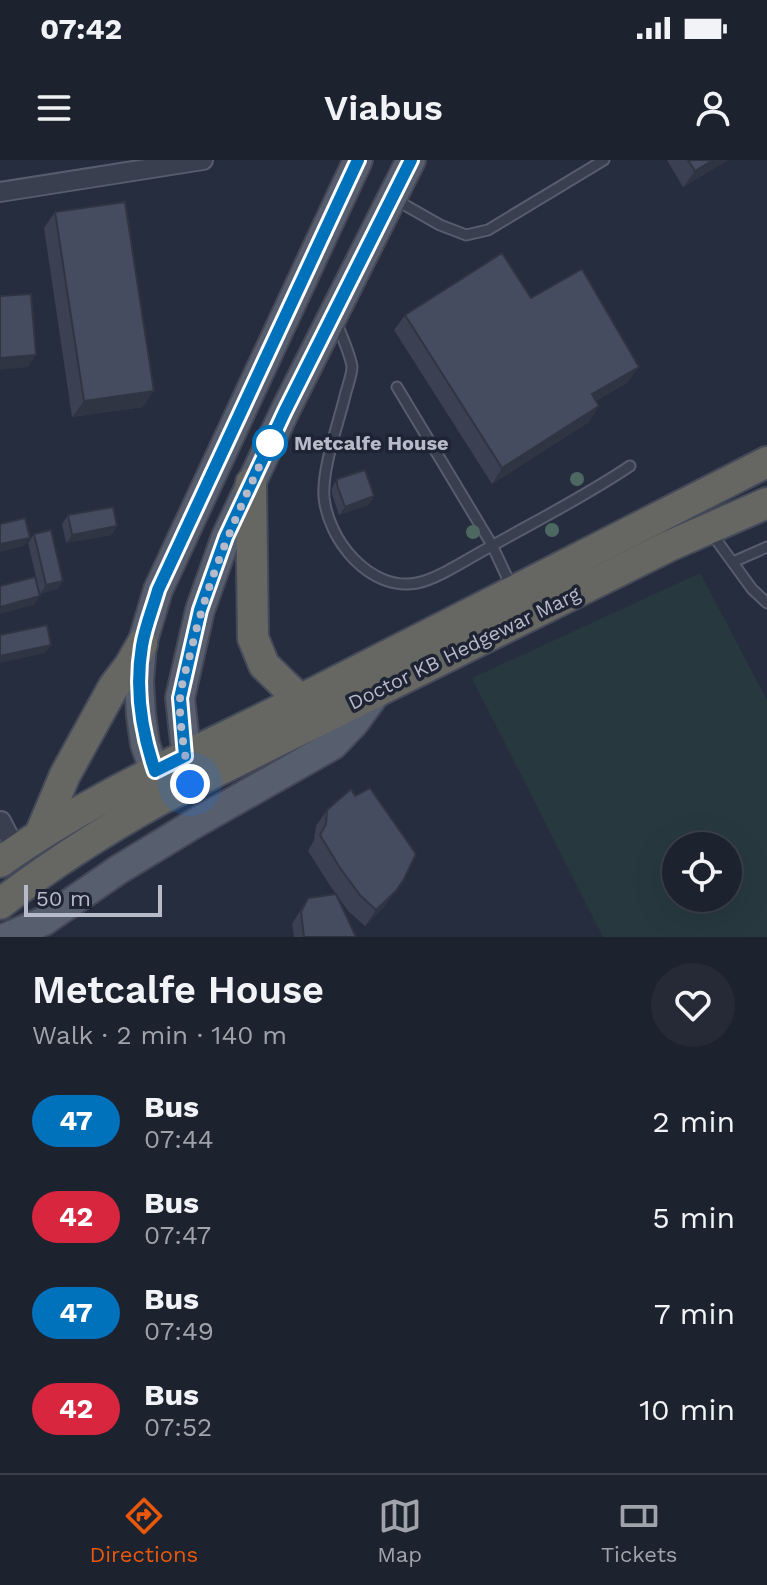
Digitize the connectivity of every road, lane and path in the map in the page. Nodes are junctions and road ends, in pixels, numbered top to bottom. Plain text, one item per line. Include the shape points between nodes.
1 (203, 160) edge
2 (358, 160) edge
3 (411, 160) edge
4 (604, 160) edge
5 (0, 192) edge
6 (392, 198) junction
7 (334, 314) junction
8 (397, 387) dead end
9 (767, 462) edge
10 (630, 466) dead end
11 (251, 483) junction
12 (767, 503) edge
13 (709, 529) junction
14 (492, 545) junction
15 (767, 547) edge
16 (733, 562) junction
17 (513, 591) junction
18 (767, 603) edge
19 (142, 644) junction
20 (379, 689) junction
21 (300, 700) junction
22 (188, 770) junction
23 (159, 784) junction
24 (0, 820) edge
25 (41, 832) junction
26 (8, 856) edge
27 (0, 904) edge
28 (7, 937) edge

1 - 5 street
2 - 19 main road via 158,590
3 - 6 main road
4 - 6 lane via 488,230 466,235
6 - 7 main road
7 - 11 main road
7 - 14 lane via 352,367 324,497 341,542 370,573 400,583 417,583
8 - 14 lane
9 - 17 highway, Doctor KB Hedgewar Marg
10 - 14 lane
11 - 21 highway via 253,638 264,665
11 - 22 main road via 200,610 180,698
12 - 13 highway, Doctor KB Hedgewar Marg
13 - 16 lane
13 - 20 highway, Doctor KB Hedgewar Marg
14 - 17 lane
15 - 16 lane
16 - 18 lane
17 - 21 highway, Doctor KB Hedgewar Marg
19 - 23 main road via 141,715
19 - 25 highway via 65,775
20 - 22 highway, Doctor KB Hedgewar Marg
20 - 28 main road via 333,745 130,862 44,921
21 - 22 highway, Doctor KB Hedgewar Marg
22 - 23 highway, Doctor KB Hedgewar Marg
23 - 25 highway
23 - 27 highway via 128,817
24 - 26 street
25 - 26 highway

